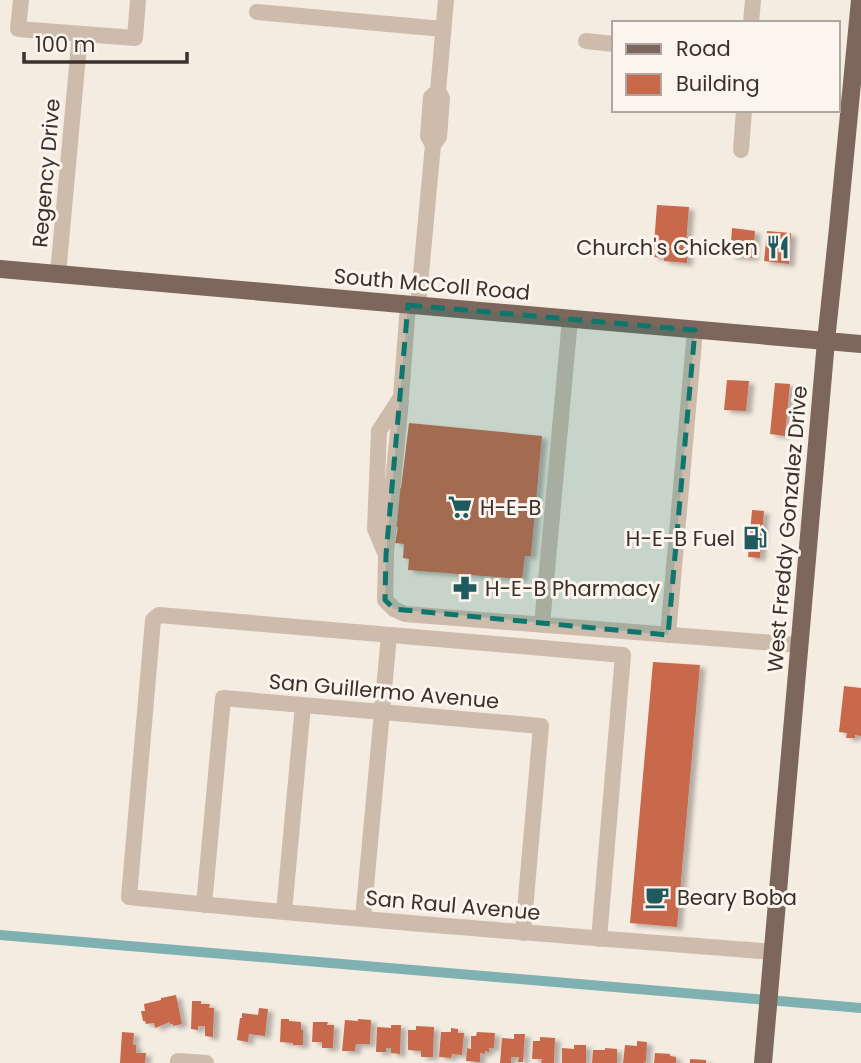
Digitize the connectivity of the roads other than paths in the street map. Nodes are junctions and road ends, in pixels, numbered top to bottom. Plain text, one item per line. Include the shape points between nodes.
1 (21, 0) edge
2 (138, 0) edge
3 (446, 0) edge
4 (753, 0) edge
5 (860, 0) edge
6 (257, 12) dead end
7 (751, 21) edge
8 (443, 29) junction
9 (80, 34) junction
10 (859, 35) edge
11 (586, 41) dead end
12 (612, 44) edge
13 (744, 112) edge
14 (741, 150) dead end
15 (0, 269) edge
16 (58, 274) junction
17 (413, 305) junction
18 (570, 319) junction
19 (695, 330) junction
20 (826, 341) junction
21 (861, 344) edge
22 (542, 625) junction
23 (388, 635) junction
24 (668, 635) junction
25 (800, 645) junction
26 (303, 705) junction
27 (381, 713) junction
28 (204, 905) junction
29 (284, 912) junction
30 (363, 919) junction
31 (523, 933) junction
32 (599, 939) junction
33 (773, 952) junction
34 (178, 1062) edge
35 (206, 1063) edge
36 (763, 1063) edge

1 - 9 street via 18,29
2 - 9 street via 135,38
3 - 8 street
4 - 7 street
5 - 10 main road, West Freddy Gonzalez Drive
6 - 8 street
8 - 17 street via 439,138 433,145
9 - 16 street, Regency Drive
10 - 20 main road, West Freddy Gonzalez Drive
11 - 12 street
13 - 14 street
15 - 16 main road, South McColl Road
16 - 17 main road, South McColl Road
17 - 18 main road, South McColl Road
17 - 22 street via 401,397 379,431 374,530 386,555 385,600 405,614
18 - 19 main road, South McColl Road
18 - 22 street
19 - 20 main road, South McColl Road
19 - 24 street
20 - 21 main road, South McColl Road
20 - 25 main road, West Freddy Gonzalez Drive
22 - 24 street
23 - 27 street
23 - 28 street, San Raul Avenue via 159,615 153,620 129,897
23 - 32 street via 623,655
24 - 25 street
25 - 33 main road, West Freddy Gonzalez Drive
26 - 27 street, San Guillermo Avenue
26 - 28 street, San Guillermo Avenue via 223,698
26 - 29 street
27 - 30 street
27 - 31 street, San Guillermo Avenue via 541,726
28 - 29 street, San Raul Avenue
29 - 30 street, San Raul Avenue
30 - 31 street, San Raul Avenue
31 - 32 street, San Raul Avenue
32 - 33 street, San Raul Avenue
33 - 36 main road, West Freddy Gonzalez Drive
34 - 35 street

